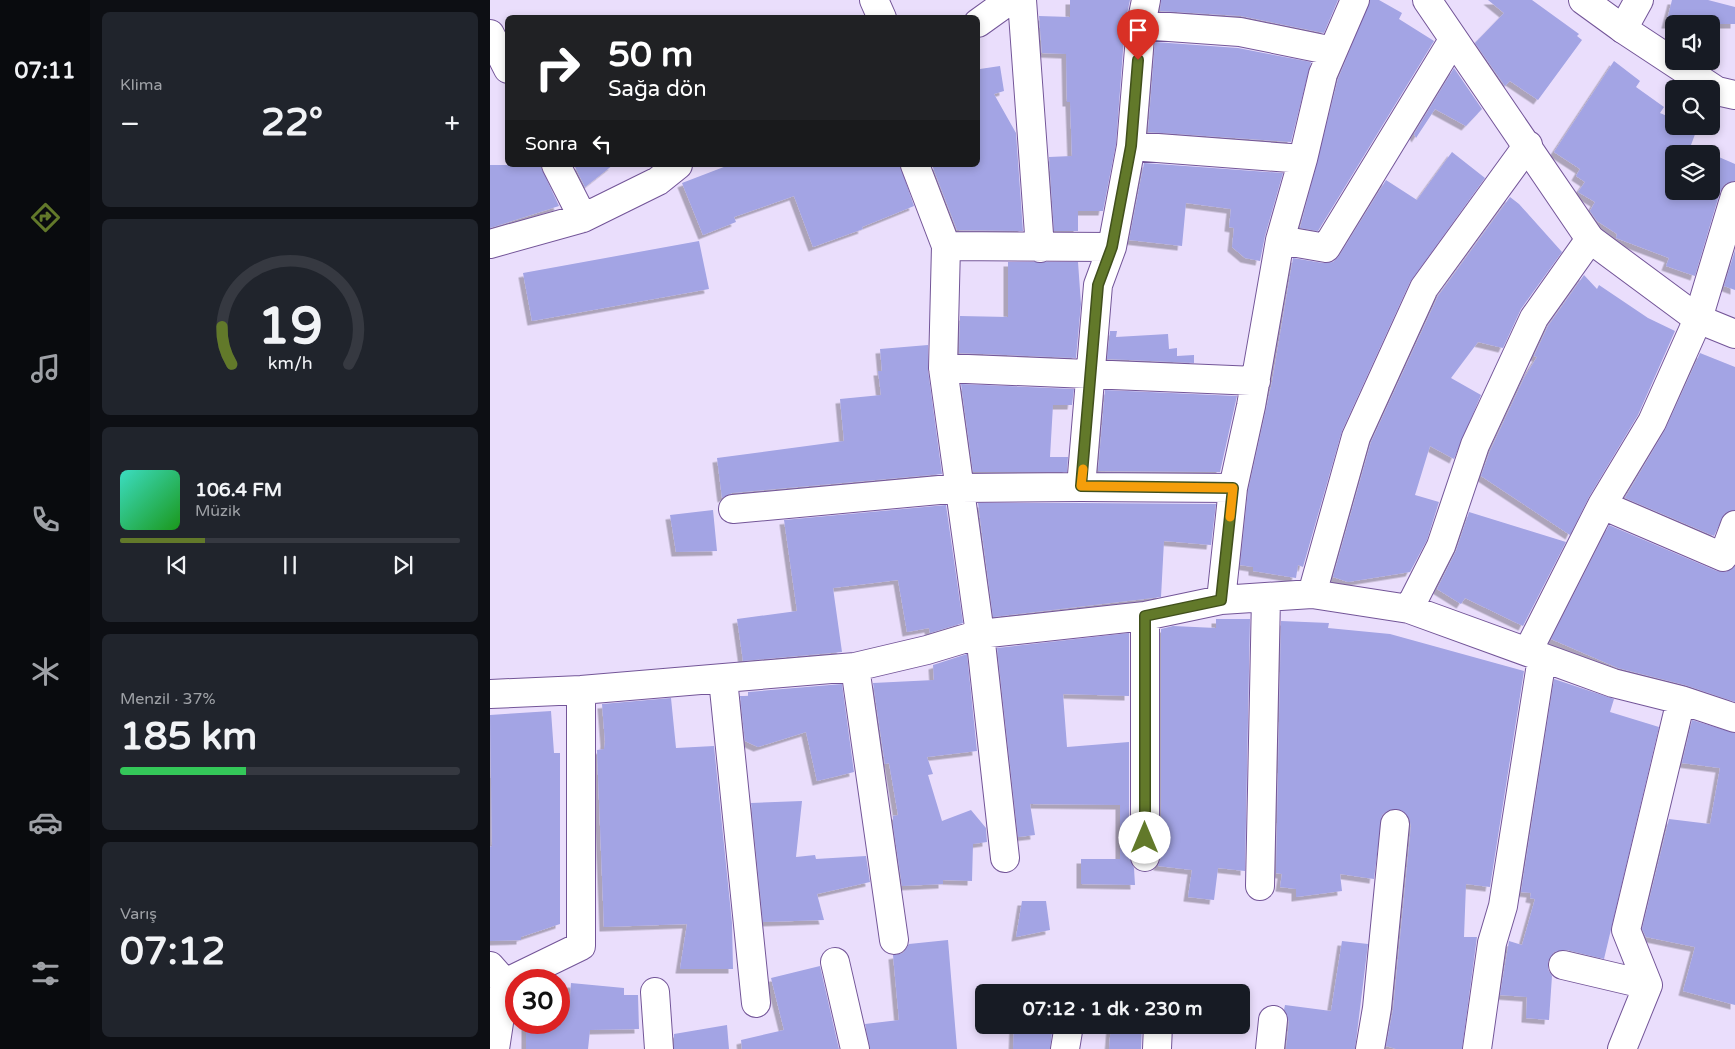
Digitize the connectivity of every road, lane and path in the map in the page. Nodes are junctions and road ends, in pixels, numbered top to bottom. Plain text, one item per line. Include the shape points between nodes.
1 (874, 0) edge
2 (1010, 0) edge
3 (1022, 0) edge
4 (1356, 0) edge
5 (1427, 0) edge
6 (1583, 0) edge
7 (1639, 0) edge
8 (1143, 12) edge
9 (881, 15) edge
10 (980, 22) edge
11 (1622, 29) junction
12 (490, 34) edge
13 (1453, 40) junction
14 (1333, 51) junction
15 (505, 63) edge
16 (1735, 95) edge
17 (1528, 145) junction
18 (1131, 146) junction
19 (1303, 160) junction
20 (557, 167) edge
21 (676, 167) edge
22 (916, 167) edge
23 (1735, 196) edge
24 (583, 218) junction
25 (1590, 239) junction
26 (1280, 240) junction
27 (490, 244) edge
28 (946, 246) junction
29 (1112, 247) junction
30 (1040, 248) junction
31 (1698, 318) junction
32 (1735, 334) edge
33 (943, 368) junction
34 (1092, 376) junction
35 (1256, 381) junction
36 (1081, 486) junction
37 (961, 488) junction
38 (1233, 488) junction
39 (1602, 505) junction
40 (733, 509) dead end
41 (1735, 525) edge
42 (1729, 560) edge
43 (1312, 594) junction
44 (1266, 597) junction
45 (1221, 600) junction
46 (1409, 609) junction
47 (1145, 616) junction
48 (980, 634) junction
49 (1535, 655) junction
50 (856, 667) junction
51 (723, 679) junction
52 (581, 690) junction
53 (490, 694) edge
54 (1681, 700) junction
55 (1735, 718) edge
56 (1395, 824) dead end
57 (1145, 857) dead end
58 (1005, 858) dead end
59 (1260, 886) dead end
60 (894, 940) dead end
61 (835, 962) dead end
62 (1563, 965) dead end
63 (498, 974) edge
64 (1648, 985) junction
65 (655, 992) dead end
66 (756, 1002) dead end
67 (1273, 1020) dead end
68 (1068, 1034) edge
69 (1157, 1034) edge
70 (495, 1049) edge
71 (659, 1049) edge
72 (855, 1049) edge
73 (1065, 1049) edge
74 (1156, 1049) edge
75 (1270, 1049) edge
76 (1370, 1049) edge
77 (1477, 1049) edge
78 (1622, 1049) edge

1 - 9 street
2 - 10 street
3 - 30 street
4 - 14 street
5 - 13 street
6 - 11 street
7 - 11 street
8 - 14 street
8 - 18 street
11 - 16 street via 1717,91
12 - 15 street
13 - 17 street
13 - 26 street via 1326,248
14 - 19 street via 1323,74
17 - 25 street
17 - 43 street via 1424,288 1356,437
18 - 19 street
18 - 29 street
19 - 26 street
20 - 24 street
21 - 24 street via 658,181
22 - 28 street
23 - 31 street
24 - 27 street
25 - 31 street
25 - 46 street via 1534,318 1475,445 1442,546
26 - 35 street
28 - 30 street
28 - 33 street
29 - 30 street
29 - 34 street via 1098,285
31 - 32 street
31 - 39 street via 1652,422
33 - 34 street
33 - 37 street
34 - 35 street
34 - 36 street
35 - 38 street
36 - 37 street
36 - 38 street
37 - 40 street
37 - 48 street
38 - 45 street
39 - 42 street
39 - 49 street
41 - 42 street
43 - 44 street
43 - 46 street
44 - 45 street
44 - 59 street
45 - 47 street
46 - 49 street
47 - 48 street
47 - 57 street
48 - 50 street
48 - 58 street
49 - 54 street via 1613,683
49 - 77 street via 1503,906 1492,944
50 - 51 street
50 - 60 street
51 - 52 street
51 - 66 street
52 - 53 street
52 - 63 street via 581,946
54 - 55 street
54 - 64 street via 1626,930
56 - 76 street
61 - 72 street
62 - 64 street
63 - 70 street
64 - 78 street
65 - 71 street
67 - 75 street
68 - 73 street
69 - 74 street

